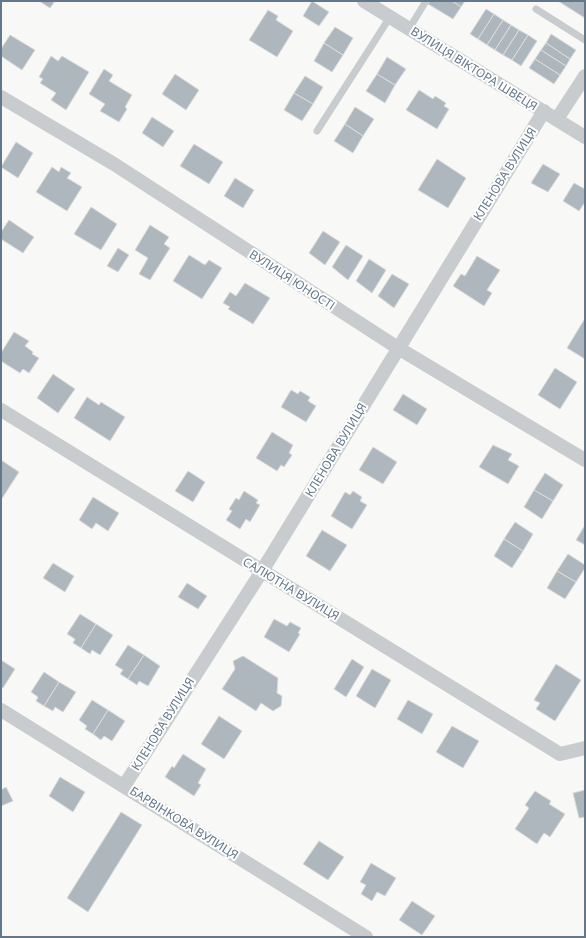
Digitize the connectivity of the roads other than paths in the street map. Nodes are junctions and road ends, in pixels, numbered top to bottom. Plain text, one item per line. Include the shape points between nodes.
1 (364, 1) edge
2 (426, 1) edge
3 (536, 9) dead end
4 (390, 17) junction
5 (409, 29) junction
6 (585, 40) edge
7 (585, 76) edge
8 (1, 97) edge
9 (544, 111) junction
10 (557, 119) junction
11 (317, 131) dead end
12 (585, 137) edge
13 (398, 348) junction
14 (1, 410) edge
15 (585, 460) edge
16 (262, 571) junction
17 (1, 710) edge
18 (585, 748) edge
19 (124, 786) junction
20 (351, 933) edge
21 (366, 937) edge

1 - 4 street, ВУЛИЦЯ ВІКТОРА ШВЕЦЯ
2 - 5 lane
3 - 6 lane
4 - 5 street, ВУЛИЦЯ ВІКТОРА ШВЕЦЯ
4 - 11 lane
5 - 9 street, ВУЛИЦЯ ВІКТОРА ШВЕЦЯ
7 - 10 street
8 - 13 street, ВУЛИЦЯ ЮНОСТІ via 114,164
9 - 10 street, ВУЛИЦЯ ВІКТОРА ШВЕЦЯ
9 - 13 street, КЛЕНОВА ВУЛИЦЯ
10 - 12 street, ВУЛИЦЯ ВІКТОРА ШВЕЦЯ
13 - 15 street, ВУЛИЦЯ ЮНОСТІ
13 - 16 street, КЛЕНОВА ВУЛИЦЯ
14 - 16 street, САЛЮТНА ВУЛИЦЯ
16 - 18 street, САЛЮТНА ВУЛИЦЯ via 560,754
16 - 19 street, КЛЕНОВА ВУЛИЦЯ
17 - 19 street, БАРВІНКОВА ВУЛИЦЯ
19 - 20 street, БАРВІНКОВА ВУЛИЦЯ
20 - 21 street, БАРВІНКОВА ВУЛИЦЯ

